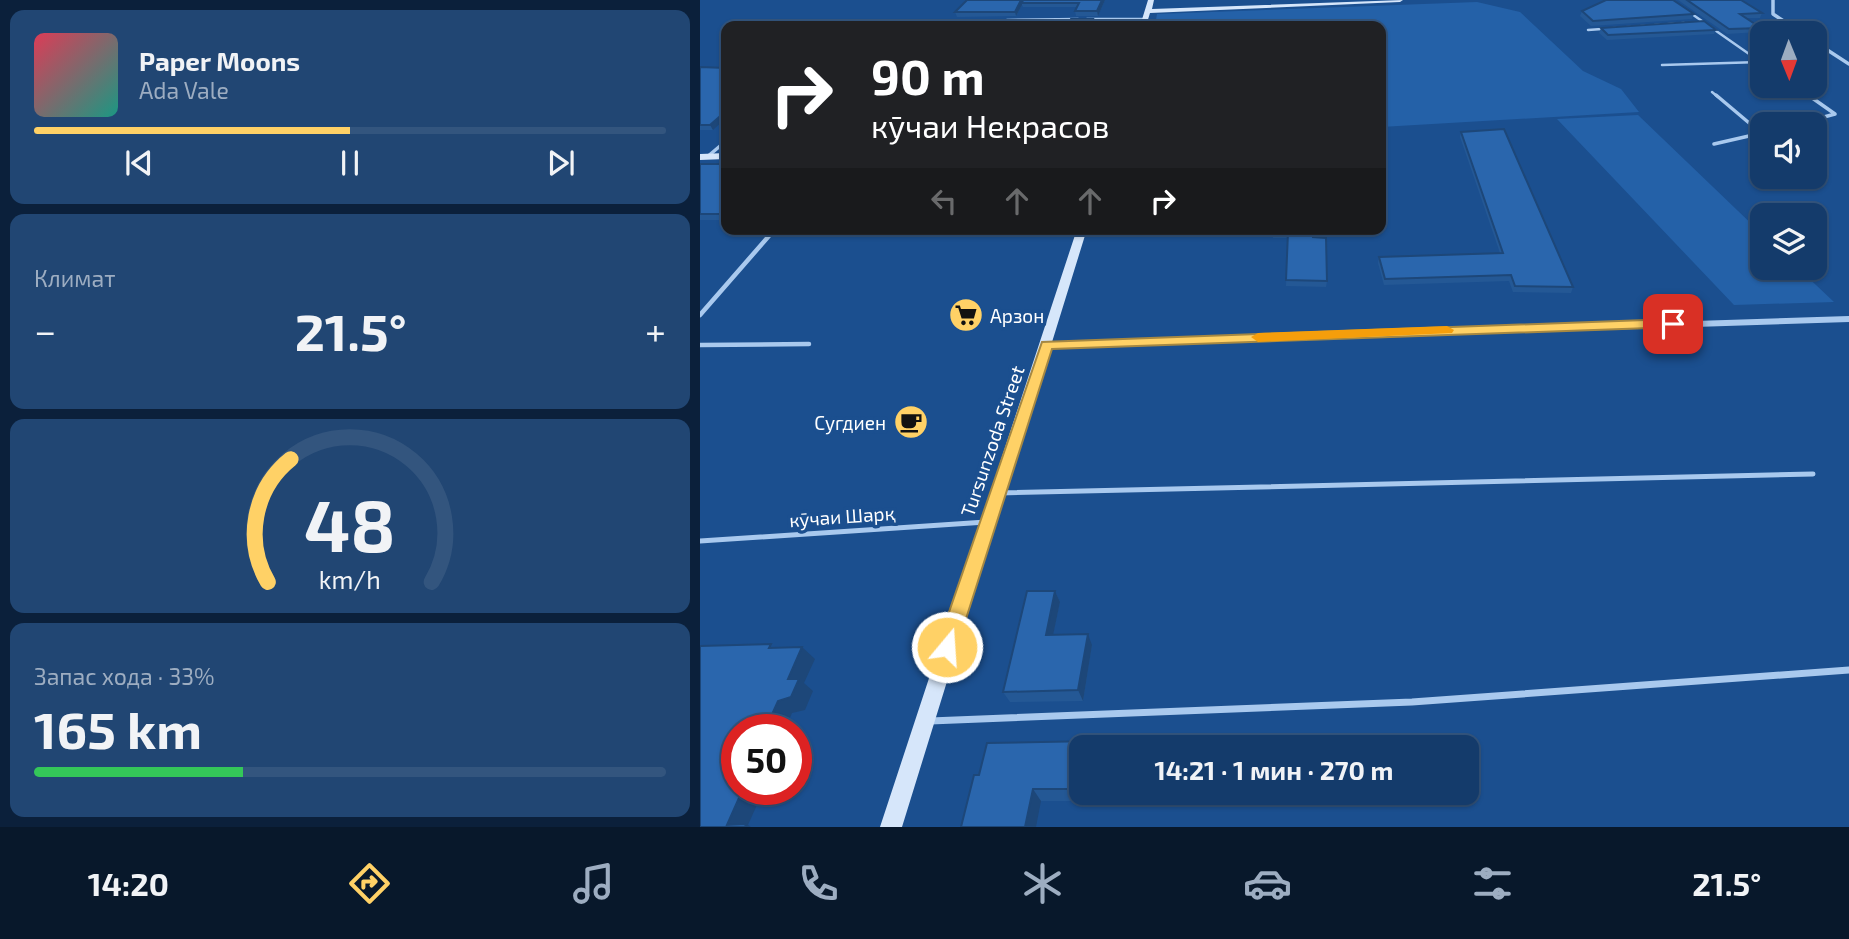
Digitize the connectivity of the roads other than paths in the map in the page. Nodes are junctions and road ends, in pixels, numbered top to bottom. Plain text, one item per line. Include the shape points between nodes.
1 (1151, 0) edge
2 (1400, 0) edge
3 (1773, 0) edge
4 (1304, 2) edge
5 (1683, 7) edge
6 (1145, 19) edge
7 (957, 20) edge
8 (999, 20) edge
9 (908, 21) edge
10 (1784, 21) edge
11 (1705, 22) junction
12 (1588, 30) dead end
13 (1827, 50) edge
14 (1750, 54) edge
15 (1750, 62) edge
16 (1662, 65) dead end
17 (1849, 65) edge
18 (1712, 92) dead end
19 (1812, 98) edge
20 (1827, 116) edge
21 (1750, 124) edge
22 (1750, 136) edge
23 (721, 144) edge
24 (1714, 144) dead end
25 (721, 156) edge
26 (703, 157) edge
27 (770, 235) edge
28 (1080, 235) edge
29 (700, 315) edge
30 (1849, 318) edge
31 (810, 344) dead end
32 (700, 345) edge
33 (1047, 345) junction
34 (1813, 474) dead end
35 (996, 493) junction
36 (986, 523) junction
37 (700, 541) edge
38 (1849, 670) edge
39 (924, 722) junction
40 (891, 827) edge

1 - 6 main road
2 - 4 main road
3 - 10 street via 1773,14
4 - 6 main road
5 - 11 lane
6 - 8 lane
7 - 9 lane
11 - 12 lane
11 - 14 lane
13 - 17 street
15 - 16 lane
18 - 21 lane
19 - 20 lane via 1835,114
22 - 24 lane
23 - 26 lane
25 - 26 main road
27 - 29 lane
28 - 33 main road, Tursunzoda Street
30 - 33 street
31 - 32 lane
33 - 35 main road, Tursunzoda Street
34 - 35 lane
35 - 36 main road, Tursunzoda Street
36 - 37 lane, кӯчаи Шарқ
36 - 39 main road, Tursunzoda Street
38 - 39 lane via 1412,702
39 - 40 main road, Tursunzoda Street

